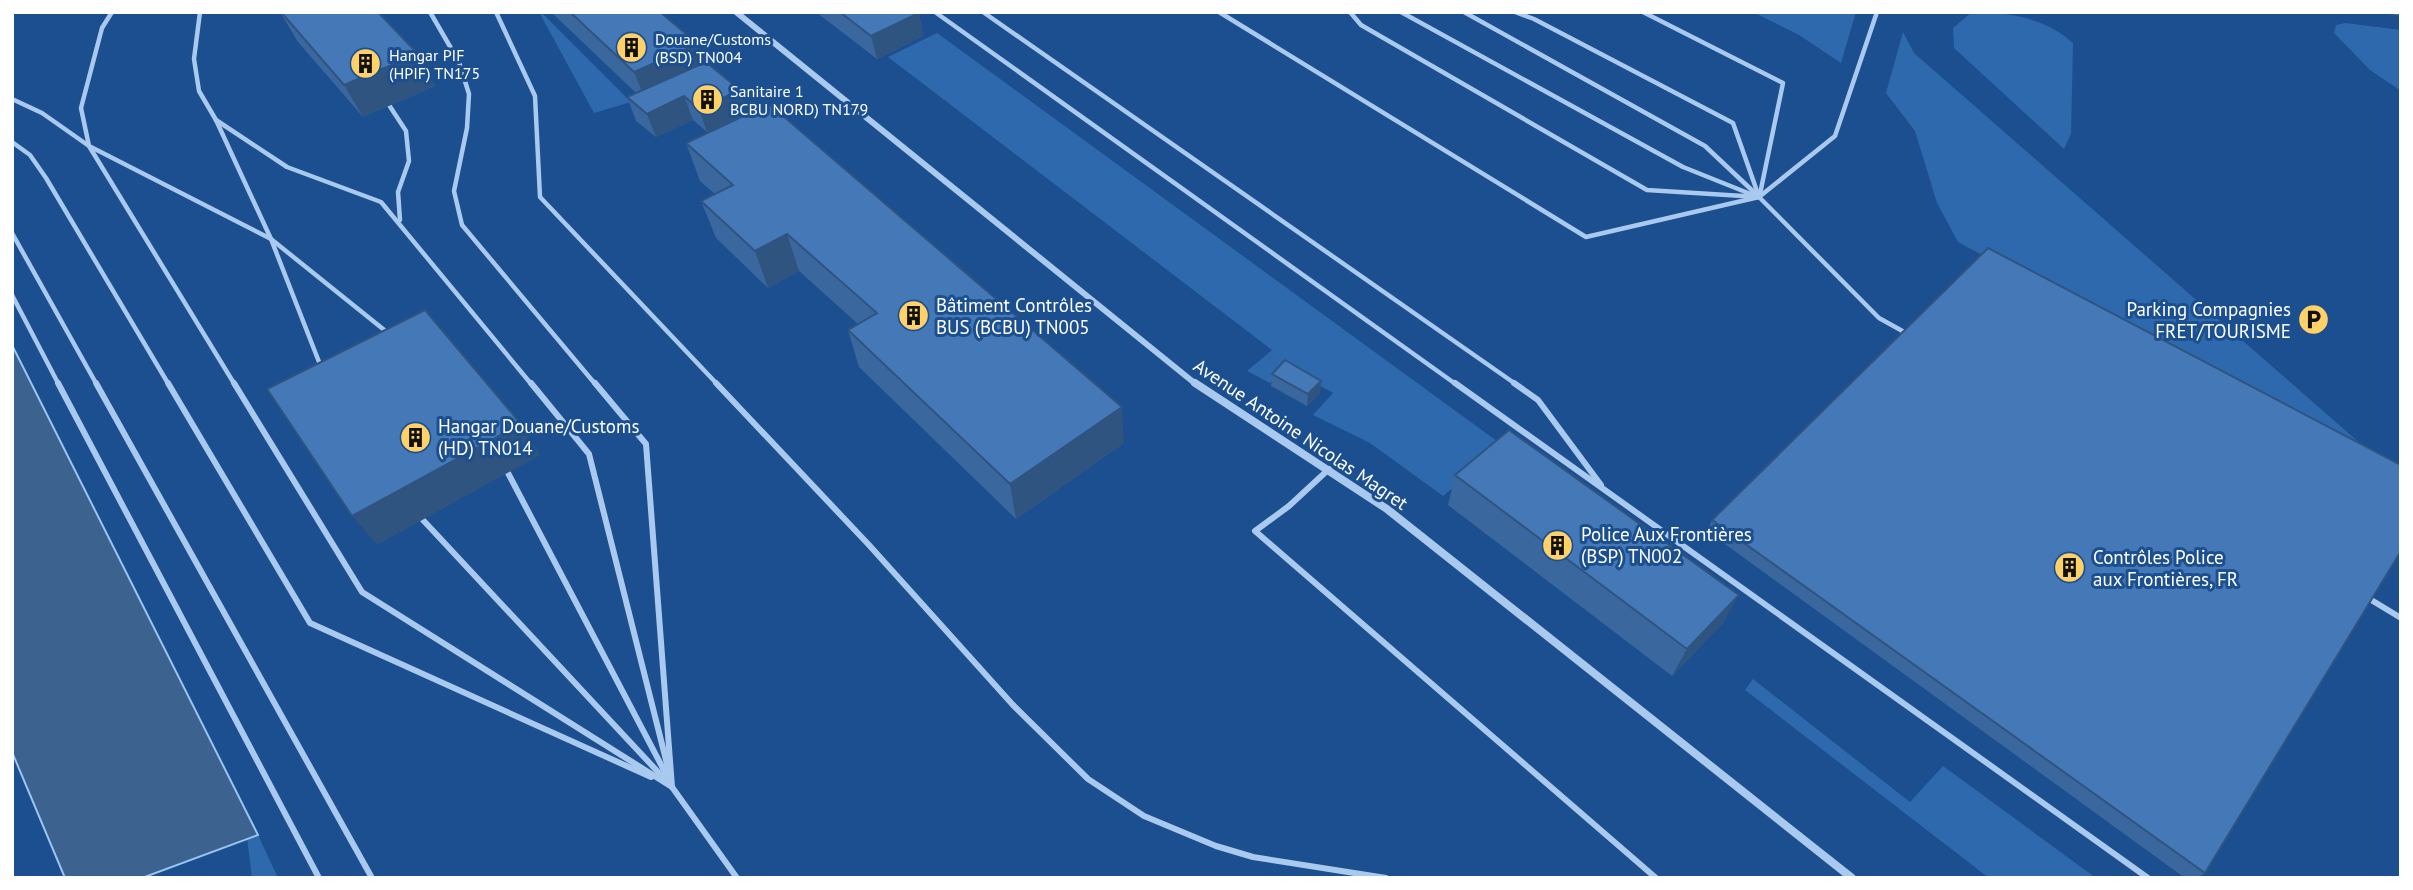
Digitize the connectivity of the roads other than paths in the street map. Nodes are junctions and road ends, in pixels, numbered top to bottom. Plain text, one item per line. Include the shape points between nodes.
1 (113, 12) edge
2 (200, 12) edge
3 (430, 12) edge
4 (496, 12) edge
5 (736, 12) edge
6 (935, 12) edge
7 (983, 12) edge
8 (1219, 12) edge
9 (1350, 12) edge
10 (1401, 12) edge
11 (1464, 12) edge
12 (1515, 12) edge
13 (1643, 12) edge
14 (1877, 12) edge
15 (12, 99) edge
16 (389, 105) dead end
17 (216, 120) junction
18 (12, 142) edge
19 (89, 146) junction
20 (1759, 197) junction
21 (400, 222) junction
22 (12, 233) edge
23 (271, 239) junction
24 (12, 295) edge
25 (1906, 333) edge
26 (396, 339) edge
27 (323, 373) edge
28 (646, 444) joint
29 (1329, 469) junction
30 (508, 473) dead end
31 (1605, 491) junction
32 (424, 520) dead end
33 (2365, 596) edge
34 (2401, 618) edge
35 (672, 787) junction
36 (319, 878) edge
37 (372, 878) edge
38 (737, 878) edge
39 (1386, 878) edge
40 (1656, 878) edge
41 (1852, 878) edge
42 (2148, 878) edge

1 - 19 lane via 102,28 81,108
2 - 17 lane via 194,59 199,91
3 - 28 lane via 462,70 469,93 468,118 453,180 454,204 462,225
4 - 39 lane via 535,96 540,197 1060,754 1115,799 1176,832 1253,857
5 - 29 street, Avenue Antoine Nicolas Magret via 1209,395
6 - 31 lane
7 - 31 lane via 1538,400
8 - 20 lane via 1586,237
9 - 20 lane via 1361,25 1647,190
10 - 20 lane via 1683,167
11 - 20 lane via 1705,146
12 - 20 lane via 1733,123
13 - 20 lane via 1783,83
14 - 20 lane via 1835,136
15 - 19 lane via 42,113
16 - 21 lane via 406,131 409,161 398,192
17 - 21 lane via 287,167 381,202
17 - 23 lane
18 - 35 lane via 30,155 46,178 310,623
19 - 23 lane
19 - 35 lane via 362,593
20 - 25 lane via 1879,318
21 - 35 lane via 589,454
22 - 37 lane
23 - 26 lane
23 - 27 lane
24 - 36 lane
28 - 35 lane
29 - 40 lane via 1255,531
29 - 41 street, Avenue Antoine Nicolas Magret via 1387,509
30 - 35 lane
31 - 42 lane
32 - 35 lane
33 - 34 lane
35 - 38 lane

